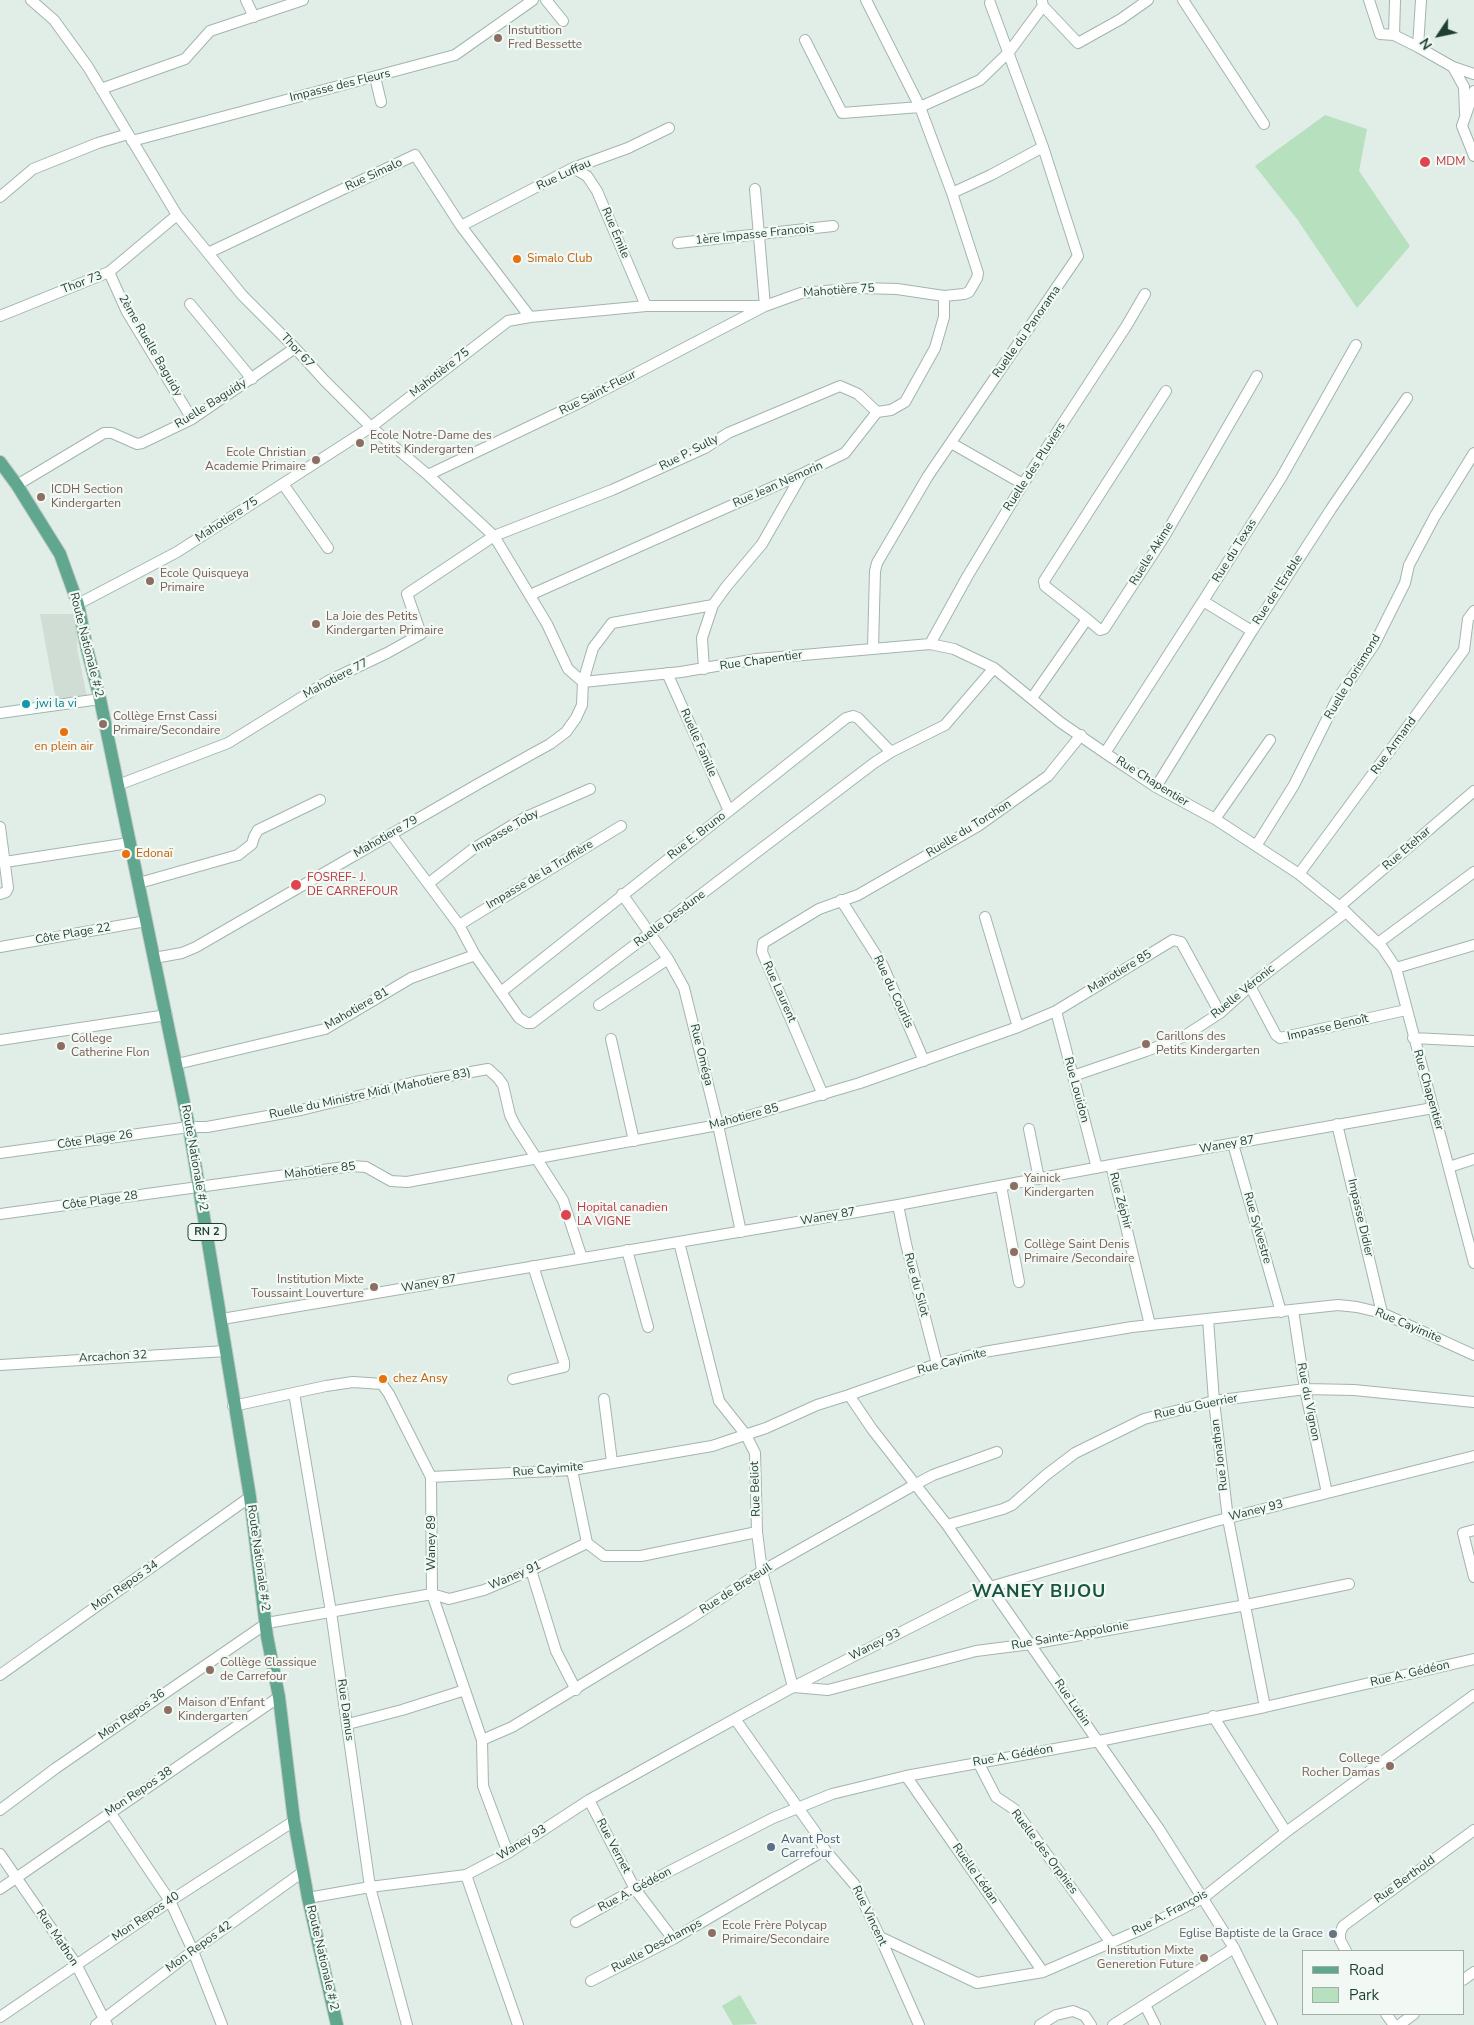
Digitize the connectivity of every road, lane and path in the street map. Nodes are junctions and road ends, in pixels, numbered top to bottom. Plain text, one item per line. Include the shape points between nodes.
1 (31, 0) edge
2 (246, 0) edge
3 (301, 0) edge
4 (534, 0) edge
5 (546, 0) edge
6 (866, 0) edge
7 (1148, 0) edge
8 (1183, 0) edge
9 (1369, 0) edge
10 (1396, 0) edge
11 (1421, 0) edge
12 (990, 3) dead end
13 (1042, 3) edge
14 (254, 16) junction
15 (563, 20) dead end
16 (1394, 35) junction
17 (805, 40) dead end
18 (1418, 47) junction
19 (1009, 52) junction
20 (1453, 67) junction
21 (1474, 74) edge
22 (375, 77) junction
23 (101, 89) junction
24 (1474, 91) edge
25 (381, 102) dead end
26 (920, 107) junction
27 (1466, 113) junction
28 (1264, 124) dead end
29 (669, 128) dead end
30 (130, 138) junction
31 (1043, 146) junction
32 (1474, 156) edge
33 (573, 168) junction
34 (754, 189) dead end
35 (952, 193) junction
36 (0, 197) edge
37 (177, 215) junction
38 (460, 226) junction
39 (833, 226) dead end
40 (758, 235) junction
41 (678, 243) dead end
42 (208, 254) junction
43 (109, 272) junction
44 (1145, 294) dead end
45 (944, 296) junction
46 (190, 304) dead end
47 (646, 306) junction
48 (765, 306) junction
49 (0, 316) edge
50 (530, 317) junction
51 (1356, 345) dead end
52 (295, 348) junction
53 (1257, 376) dead end
54 (252, 379) junction
55 (1166, 391) dead end
56 (1407, 398) dead end
57 (877, 412) junction
58 (192, 418) junction
59 (371, 428) junction
60 (950, 443) junction
61 (1474, 453) edge
62 (0, 462) edge
63 (802, 474) junction
64 (428, 475) junction
65 (283, 484) junction
66 (1023, 484) junction
67 (16, 485) junction
68 (494, 536) junction
69 (328, 548) dead end
70 (530, 595) junction
71 (1203, 602) junction
72 (78, 604) junction
73 (714, 605) junction
74 (1474, 611) edge
75 (1087, 619) junction
76 (1252, 631) junction
77 (930, 644) junction
78 (873, 648) junction
79 (1469, 648) edge
80 (704, 668) junction
81 (994, 668) junction
82 (667, 673) junction
83 (583, 682) junction
84 (1032, 698) junction
85 (100, 699) junction
86 (0, 713) edge
87 (1081, 736) junction
88 (1270, 740) dead end
89 (892, 752) junction
90 (1105, 753) junction
91 (118, 785) junction
92 (1156, 787) junction
93 (590, 789) dead end
94 (1474, 791) edge
95 (320, 800) dead end
96 (729, 811) junction
97 (1215, 820) junction
98 (621, 826) dead end
99 (0, 827) edge
100 (391, 834) junction
101 (130, 843) junction
102 (1256, 846) junction
103 (5, 862) junction
104 (1474, 872) edge
105 (1299, 874) junction
106 (139, 883) junction
107 (429, 883) junction
108 (0, 894) edge
109 (622, 894) junction
110 (841, 900) junction
111 (1343, 909) junction
112 (985, 917) dead end
113 (146, 921) junction
114 (459, 925) junction
115 (650, 934) junction
116 (1378, 942) junction
117 (1474, 945) edge
118 (0, 947) edge
119 (475, 955) junction
120 (154, 958) junction
121 (668, 959) junction
122 (1396, 968) junction
123 (1250, 986) junction
124 (501, 992) junction
125 (599, 1005) dead end
126 (1406, 1010) junction
127 (1056, 1011) junction
128 (1220, 1013) junction
129 (167, 1015) junction
130 (1018, 1027) junction
131 (1413, 1038) junction
132 (611, 1039) dead end
133 (0, 1040) edge
134 (1474, 1042) edge
135 (924, 1061) junction
136 (177, 1064) junction
137 (1073, 1076) junction
138 (823, 1095) junction
139 (1433, 1108) junction
140 (1337, 1124) junction
141 (718, 1125) junction
142 (189, 1127) junction
143 (1029, 1129) dead end
144 (634, 1141) junction
145 (1233, 1144) junction
146 (0, 1154) edge
147 (537, 1157) junction
148 (1474, 1159) edge
149 (1110, 1165) junction
150 (1449, 1167) junction
151 (1097, 1168) junction
152 (1039, 1179) junction
153 (1001, 1186) junction
154 (199, 1187) junction
155 (898, 1205) junction
156 (0, 1214) edge
157 (1470, 1230) edge
158 (741, 1232) junction
159 (679, 1242) junction
160 (627, 1250) junction
161 (582, 1258) junction
162 (1474, 1263) edge
163 (533, 1266) junction
164 (1019, 1282) dead end
165 (1292, 1310) junction
166 (1281, 1312) junction
167 (1382, 1313) junction
168 (222, 1319) junction
169 (1208, 1319) junction
170 (1150, 1325) junction
171 (648, 1327) dead end
172 (226, 1351) junction
173 (1474, 1355) edge
174 (937, 1364) junction
175 (0, 1365) edge
176 (513, 1379) dead end
177 (1304, 1389) junction
178 (294, 1393) junction
179 (849, 1395) junction
180 (604, 1399) dead end
181 (1214, 1401) junction
182 (1474, 1402) edge
183 (233, 1406) junction
184 (746, 1435) junction
185 (997, 1452) dead end
186 (1474, 1456) edge
187 (612, 1462) junction
188 (572, 1470) junction
189 (431, 1477) junction
190 (916, 1484) junction
191 (1327, 1493) junction
192 (250, 1497) junction
193 (1228, 1519) junction
194 (947, 1525) junction
195 (1474, 1530) edge
196 (757, 1532) junction
197 (587, 1543) junction
198 (531, 1570) junction
199 (762, 1570) junction
200 (1474, 1577) edge
201 (1349, 1584) dead end
202 (990, 1587) junction
203 (432, 1594) junction
204 (1246, 1605) junction
205 (331, 1612) junction
206 (266, 1623) junction
207 (1031, 1644) junction
208 (1474, 1659) edge
209 (0, 1675) edge
210 (793, 1686) junction
211 (464, 1690) junction
212 (576, 1690) junction
213 (1474, 1695) edge
214 (279, 1697) junction
215 (1265, 1707) junction
216 (1213, 1716) junction
217 (735, 1719) junction
218 (348, 1724) junction
219 (482, 1740) junction
220 (1099, 1741) junction
221 (978, 1762) junction
222 (906, 1776) junction
223 (589, 1800) junction
224 (798, 1807) junction
225 (0, 1810) edge
226 (110, 1812) junction
227 (294, 1821) junction
228 (1474, 1830) edge
229 (1286, 1832) junction
230 (825, 1850) junction
231 (508, 1852) junction
232 (0, 1854) edge
233 (304, 1871) junction
234 (466, 1875) junction
235 (16, 1878) junction
236 (370, 1887) junction
237 (0, 1889) edge
238 (635, 1889) junction
239 (308, 1898) junction
240 (1203, 1898) junction
241 (170, 1901) junction
242 (576, 1922) dead end
243 (880, 1937) junction
244 (673, 1939) junction
245 (1111, 1943) junction
246 (1234, 1948) junction
247 (1345, 1950) edge
248 (193, 1951) junction
249 (76, 1964) junction
250 (1043, 1972) junction
251 (591, 1981) dead end
252 (1145, 2005) junction
253 (1413, 2015) edge
254 (0, 2017) edge
255 (102, 2023) edge
256 (222, 2025) edge
257 (337, 2025) edge
258 (408, 2025) edge
259 (518, 2025) edge
260 (918, 2025) edge
261 (1040, 2025) edge
262 (1091, 2025) edge
263 (1113, 2025) edge
264 (1155, 2025) edge
265 (1272, 2025) edge
266 (1398, 2025) edge

1 - 23 street, Thor 67 via 54,20
2 - 14 street
3 - 14 street
4 - 22 street, Impasse des Fleurs via 455,56
5 - 15 street
6 - 26 street, Mahotière 75
7 - 13 street via 1078,44
8 - 28 street
9 - 16 street via 1380,34
10 - 16 street
11 - 18 street
12 - 19 street, Ruelle du Panorama
13 - 19 street
14 - 23 street via 210,31 185,59
16 - 18 street
17 - 26 street via 842,112
18 - 20 street
19 - 26 street via 980,80
19 - 31 street, Ruelle du Panorama
20 - 21 street
20 - 27 street via 1464,87
22 - 25 street
22 - 30 street, Impasse des Fleurs
23 - 30 street, Thor 67
24 - 27 street
26 - 35 street, Mahotière 75
27 - 32 street via 1462,126
29 - 33 street, Rue Luffau via 628,148
30 - 36 street, Impasse des Fleurs via 98,143 33,169
30 - 37 street, Thor 67
31 - 35 street
31 - 60 street, Ruelle du Panorama via 1078,256
33 - 38 street, Rue Luffau
33 - 47 street, Rue Émile via 587,176 597,191
34 - 40 street
35 - 45 street, Mahotière 75 via 978,273 969,292
37 - 42 street, Thor 67
37 - 43 street, Thor 73
38 - 42 street, Rue Simalo via 415,156
38 - 50 street, Rue Simalo
39 - 40 street, 1ère Impasse Francois
40 - 41 street, 1ère Impasse Francois
40 - 48 street
42 - 52 street, Thor 67 via 242,295
43 - 49 street, Thor 73
43 - 58 street, 2ème Ruelle Baguidy via 127,312
44 - 66 street, Ruelle des Pluviers
45 - 48 street, Mahotière 75 via 860,288 801,293
45 - 57 street via 944,317 934,348 904,402 891,410
46 - 54 street
47 - 48 street, Mahotière 75
47 - 50 street, Mahotière 75
48 - 64 street, Rue Saint-Fleur via 583,401
50 - 59 street, Mahotière 75 via 508,320
51 - 71 street, Rue du Texas via 1281,478
52 - 54 street, Ruelle Baguidy
52 - 59 street, Thor 67
53 - 75 street, Ruelle Akime via 1164,537 1104,629 1100,630
54 - 58 street, Ruelle Baguidy
55 - 75 street via 1044,581 1045,586
56 - 76 street, Rue de l'Erable
57 - 63 street, Rue Jean Nemorin via 845,454
57 - 68 street, Rue P. Sully via 858,394 840,386 728,433 704,448 612,490
58 - 67 street, Ruelle Baguidy via 137,444 112,433 104,433
59 - 64 street, Thor 67
59 - 65 street, Mahotiere 75
60 - 66 street
60 - 78 street, Ruelle du Panorama via 877,563
61 - 102 street, Ruelle Dorismond via 1409,565 1405,583 1374,645 1336,700 1294,785
62 - 67 main road, Route Nationale # 2 / RN 2
63 - 70 street, Rue Jean Nemorin
63 - 73 street via 762,544
64 - 68 street, Thor 67
65 - 69 street
65 - 72 street, Mahotiere 75 via 177,552
66 - 77 street, Ruelle des Pluviers
67 - 72 main road, Route Nationale # 2 / RN 2 via 60,554
68 - 70 street, Thor 67
68 - 91 street, Mahotiere 77 via 407,594 421,634 328,681 228,743
70 - 83 street, Thor 67 via 568,669
71 - 76 street
71 - 90 street, Rue du Texas
72 - 85 main road, Route Nationale # 2 / RN 2
73 - 80 street via 702,638
73 - 83 street, Mahotiere 79 via 612,623 593,648
74 - 79 street, Rue Armand via 1468,620
75 - 84 street
76 - 92 street, Rue de l'Erable
77 - 78 street, Rue Chapentier
77 - 81 street, Rue Chapentier via 954,649
78 - 80 street, Rue Chapentier
79 - 105 street, Rue Armand
80 - 82 street, Rue Chapentier
81 - 84 street, Rue Chapentier
81 - 89 street, Ruelle Desdune via 945,725
82 - 83 street, Rue Chapentier
82 - 96 street, Ruelle Fanille
83 - 100 street, Mahotiere 79 via 582,705 566,732
84 - 87 street, Rue Chapentier
85 - 86 street
85 - 91 main road, Route Nationale # 2 / RN 2
87 - 90 street, Rue Chapentier
87 - 110 street, Ruelle du Torchon via 1048,776 978,826 858,895
88 - 97 street
89 - 96 street, Rue E. Bruno via 858,718 846,718
89 - 115 street, Ruelle Desdune
90 - 92 street, Rue Chapentier
91 - 101 main road, Route Nationale # 2 / RN 2
92 - 97 street, Rue Chapentier
93 - 107 street, Impasse Toby via 518,821 472,849
94 - 111 street, Rue Etehar
95 - 106 street via 258,830 252,844 238,855
96 - 109 street, Rue E. Bruno
97 - 102 street, Rue Chapentier
98 - 114 street, Impasse de la Truffière
99 - 103 street
100 - 107 street, Ruelle Desdune
100 - 120 street, Mahotiere 79 via 196,947
101 - 103 street
101 - 106 main road, Route Nationale # 2 / RN 2
102 - 105 street, Rue Chapentier
103 - 108 street via 8,888
104 - 116 street
105 - 111 street, Rue Chapentier
106 - 113 main road, Route Nationale # 2 / RN 2
107 - 114 street, Ruelle Desdune
109 - 115 street, Rue Oméga
109 - 124 street, Rue E. Bruno
110 - 135 street, Rue du Courlis via 883,966
110 - 138 street, Rue Laurent via 819,909 761,947
111 - 116 street, Rue Chapentier
111 - 123 street, Ruelle Véronic
112 - 130 street
113 - 118 street, Côte Plage 22
113 - 120 main road, Route Nationale # 2 / RN 2
114 - 119 street, Ruelle Desdune
115 - 121 street, Rue Oméga
115 - 124 street, Ruelle Desdune via 532,1023 519,1018
116 - 122 street, Rue Chapentier
117 - 122 street
119 - 124 street, Ruelle Desdune
119 - 136 street, Mahotiere 81 via 411,978 324,1029
120 - 129 main road, Route Nationale # 2 / RN 2
121 - 125 street
121 - 141 street, Rue Oméga via 684,988
122 - 126 street, Rue Chapentier
123 - 126 street, Impasse Benoît via 1280,1038
123 - 128 street, Ruelle Véronic
126 - 131 street, Rue Chapentier
127 - 128 street, Mahotiere 85 via 1173,940 1178,940
127 - 130 street, Mahotiere 85
127 - 137 street, Rue Louidon
128 - 137 street, Ruelle Véronic via 1183,1037
129 - 133 street
129 - 136 main road, Route Nationale # 2 / RN 2
130 - 135 street, Mahotiere 85
131 - 134 street
131 - 139 street, Rue Chapentier
132 - 144 street
135 - 138 street, Mahotiere 85
136 - 142 main road, Route Nationale # 2 / RN 2
137 - 151 street, Rue Louidon
138 - 141 street, Mahotiere 85
139 - 140 street, Waney 87
139 - 150 street, Rue Chapentier
140 - 145 street, Waney 87
140 - 167 street, Impasse Didier
141 - 144 street, Mahotiere 85
141 - 158 street, Rue Oméga
142 - 146 street, Côte Plage 26
142 - 147 street, Ruelle du Ministre Midi (Mahotiere 83) via 207,1127 301,1110 415,1082 488,1070 503,1085 510,1115
142 - 154 main road, Route Nationale # 2 / RN 2
143 - 152 street
144 - 147 street, Mahotiere 85
145 - 149 street, Waney 87
145 - 166 street, Rue Sylvestre
147 - 154 street, Mahotiere 85 via 406,1182 391,1181 360,1166
147 - 161 street, Ruelle du Ministre Midi (Mahotiere 83) via 563,1200
148 - 150 street
149 - 151 street, Waney 87
149 - 170 street, Rue Zéphir
150 - 157 street, Rue Chapentier
151 - 152 street, Waney 87
152 - 153 street, Waney 87
153 - 155 street, Waney 87
153 - 164 street
154 - 156 street, Côte Plage 28
154 - 168 main road, Route Nationale # 2 / RN 2
155 - 158 street, Waney 87
155 - 174 street, Rue du Silot
157 - 162 street, Rue Chapentier
158 - 159 street, Waney 87
159 - 160 street, Waney 87
159 - 184 street, Rue Beliot via 719,1401
160 - 161 street, Waney 87
160 - 171 street
161 - 163 street, Waney 87
163 - 168 street, Waney 87
163 - 176 street via 564,1366
165 - 166 street, Rue Cayimite
165 - 167 street, Rue Cayimite via 1338,1305
165 - 177 street, Rue du Vignon
166 - 169 street, Rue Cayimite
167 - 173 street, Rue Cayimite
168 - 172 main road, Route Nationale # 2 / RN 2
169 - 170 street, Rue Cayimite
169 - 181 street, Rue Jonathan
170 - 174 street, Rue Cayimite via 984,1352
172 - 175 street, Arcachon 32
172 - 183 main road, Route Nationale # 2 / RN 2
174 - 179 street, Rue Cayimite
177 - 181 street, Rue du Guerrier
177 - 182 street, Rue du Guerrier via 1354,1390
177 - 191 street, Rue du Vignon
178 - 183 street, Waney 89
178 - 189 street, Waney 89 via 353,1382 382,1384
178 - 205 street, Rue Damus
179 - 184 street, Rue Cayimite via 817,1404
179 - 190 street, Rue Lubin
180 - 187 street
181 - 193 street, Rue Jonathan
181 - 194 street, Rue du Guerrier via 1144,1418 1075,1453 1012,1505
183 - 192 main road, Route Nationale # 2 / RN 2
184 - 187 street, Rue Cayimite via 712,1446
184 - 196 street, Rue Beliot via 755,1453
185 - 190 street, Rue de Breteuil
186 - 191 street, Waney 93
187 - 188 street, Rue Cayimite
188 - 189 street, Rue Cayimite
188 - 197 street
189 - 203 street, Waney 89
190 - 194 street, Rue Lubin
190 - 199 street, Rue de Breteuil
191 - 193 street, Waney 93
192 - 206 main road, Route Nationale # 2 / RN 2
192 - 209 street, Mon Repos 34
193 - 202 street, Waney 93
193 - 204 street, Rue Jonathan
194 - 202 street, Rue Lubin
195 - 200 street via 1462,1533
196 - 197 street via 641,1556 604,1556
196 - 199 street, Rue Beliot
197 - 198 street, Waney 91
198 - 203 street, Waney 91 via 484,1590 449,1599
198 - 212 street via 556,1651
199 - 210 street, Rue Beliot
199 - 212 street, Rue de Breteuil
201 - 204 street, Rue Sainte-Appolonie
202 - 207 street, Rue Lubin
202 - 210 street, Waney 93
203 - 205 street, Waney 91
203 - 211 street, Waney 89
204 - 207 street, Rue Sainte-Appolonie
204 - 215 street, Rue Jonathan
205 - 206 street, Waney 91
205 - 218 street, Rue Damus
206 - 214 main road, Route Nationale # 2 / RN 2
206 - 225 street, Mon Repos 36
207 - 210 street, Rue Sainte-Appolonie via 976,1651 828,1690
207 - 220 street, Rue Lubin
208 - 215 street, Rue A. Gédéon
210 - 217 street, Waney 93
211 - 218 street
211 - 219 street, Waney 89
212 - 219 street, Rue de Breteuil via 512,1728
213 - 229 street, Rue A. François
214 - 226 street, Mon Repos 38
214 - 227 main road, Route Nationale # 2 / RN 2
215 - 216 street, Rue A. Gédéon
216 - 220 street, Rue A. Gédéon
216 - 229 street
217 - 223 street, Waney 93
217 - 224 street, Rue Vincent
218 - 236 street, Rue Damus
219 - 231 street, Waney 89 via 482,1786
220 - 221 street, Rue A. Gédéon
220 - 240 street, Rue Lubin
221 - 222 street, Rue A. Gédéon
221 - 245 street, Ruelle des Orphies via 996,1797 1014,1809
222 - 224 street, Rue A. Gédéon via 832,1794
222 - 250 street, Ruelle Lédan
223 - 231 street, Waney 93
223 - 238 street, Rue Vernet
224 - 230 street, Rue Vincent
224 - 238 street, Rue A. Gédéon
226 - 235 street, Mon Repos 38
226 - 241 street
227 - 233 main road, Route Nationale # 2 / RN 2
227 - 241 street, Mon Repos 40
228 - 247 street, Rue Berthold via 1350,1920 1340,1933
229 - 240 street, Rue A. François
230 - 243 street, Rue Vincent via 854,1885
230 - 244 street, Ruelle Deschamps
231 - 234 street, Waney 93
232 - 235 street, Rue Mathon
233 - 239 main road, Route Nationale # 2 / RN 2
233 - 248 street, Mon Repos 42
234 - 236 street, Waney 93
234 - 259 street
235 - 237 street, Mon Repos 38
235 - 249 street, Rue Mathon
236 - 239 street, Waney 93
236 - 258 street, Rue Damus
238 - 242 street, Rue A. Gédéon
238 - 244 street, Rue Vernet
239 - 257 main road, Route Nationale # 2 / RN 2
240 - 245 street, Rue A. François
240 - 246 street, Rue Lubin
241 - 248 street
241 - 249 street, Mon Repos 40
243 - 250 street, Rue A. François via 977,1983
243 - 260 street, Rue Vincent
244 - 251 street, Ruelle Deschamps
245 - 250 street, Rue A. François
246 - 252 street
246 - 265 street, Rue Lubin
248 - 255 street, Mon Repos 42
248 - 256 street
249 - 254 street, Mon Repos 40
249 - 255 street, Rue Mathon
252 - 263 street
252 - 264 street
253 - 266 street
261 - 262 street via 1056,2015 1073,2011 1085,2016

